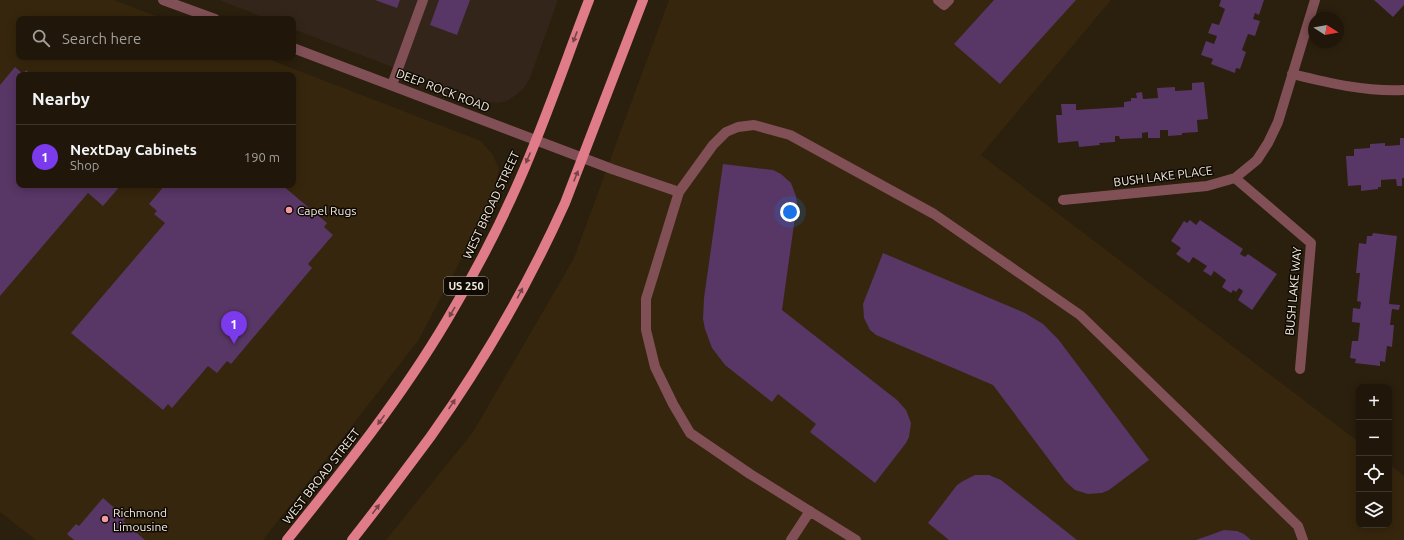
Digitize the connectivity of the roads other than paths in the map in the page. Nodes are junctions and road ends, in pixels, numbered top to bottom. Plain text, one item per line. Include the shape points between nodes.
1 (163, 0) edge
2 (423, 0) edge
3 (589, 0) edge
4 (643, 0) edge
5 (938, 0) edge
6 (949, 0) edge
7 (1315, 0) edge
8 (207, 16) edge
9 (296, 49) edge
10 (1292, 74) junction
11 (392, 85) junction
12 (1404, 90) edge
13 (536, 140) junction
14 (583, 158) junction
15 (1235, 178) junction
16 (680, 192) junction
17 (1063, 200) dead end
18 (1300, 369) dead end
19 (810, 511) junction
20 (287, 540) edge
21 (352, 540) edge
22 (791, 540) edge
23 (856, 540) edge
24 (1303, 540) edge

1 - 8 street
2 - 11 street
3 -> 13 main road, WEST BROAD STREET / US 250
4 - 14 main road
5 - 6 street via 944,5
7 - 10 street, BUSH LAKE PLACE
9 - 11 street, DEEP ROCK ROAD
10 - 12 street via 1362,89
10 - 15 street, BUSH LAKE PLACE via 1278,122 1268,143 1257,160
11 - 13 street, DEEP ROCK ROAD
13 - 14 street, DEEP ROCK ROAD
13 -> 20 main road, WEST BROAD STREET / US 250 via 488,245 446,321 382,420
14 - 16 street, DEEP ROCK ROAD
21 -> 14 main road via 432,434 490,346 552,232
15 - 17 street, BUSH LAKE PLACE via 1207,186
15 - 18 street, BUSH LAKE WAY via 1311,243
16 - 19 street via 646,299 646,330 655,367 690,433
16 - 24 street via 713,145 726,132 754,125 790,135 928,210 1080,315 1298,526
19 - 22 street
19 - 23 street

